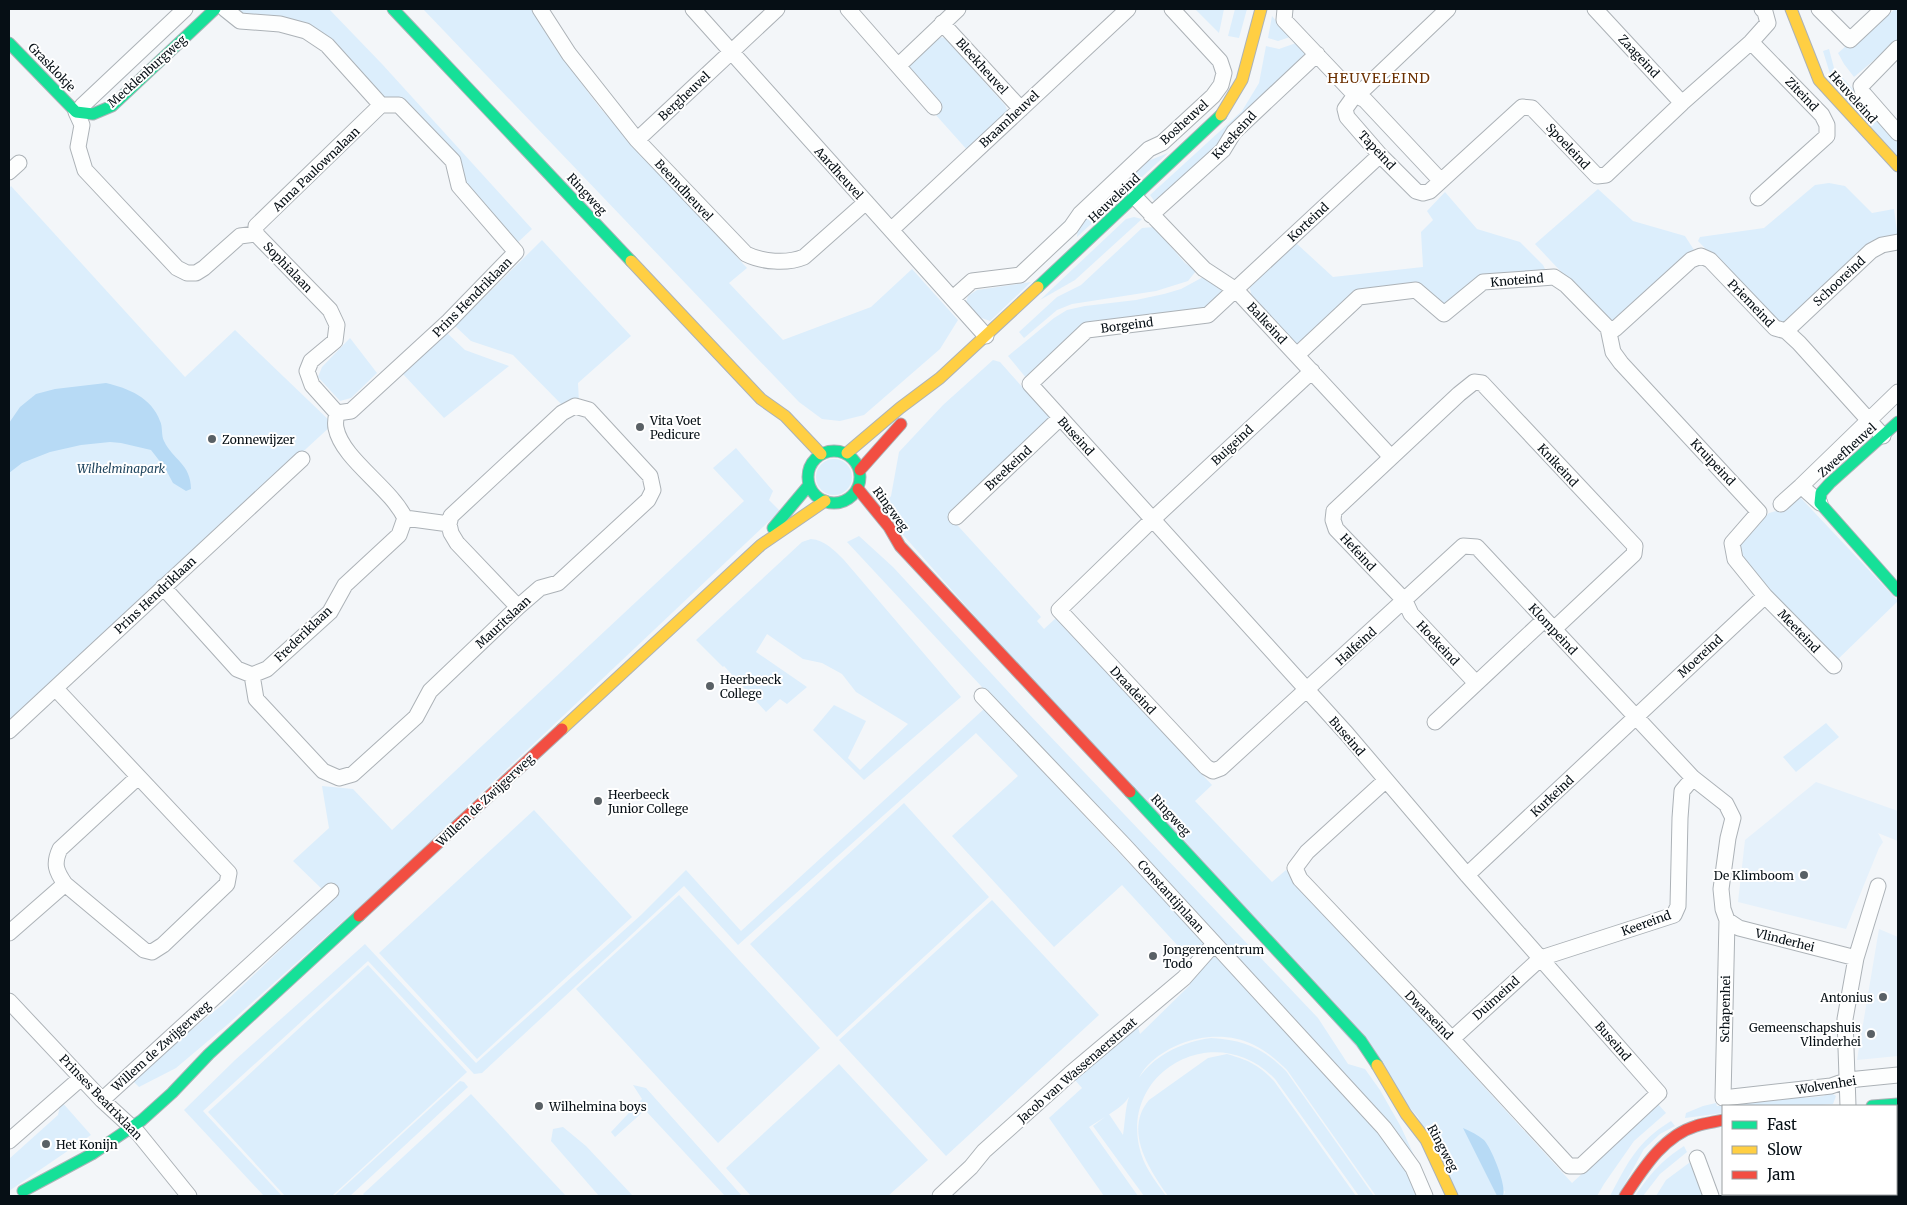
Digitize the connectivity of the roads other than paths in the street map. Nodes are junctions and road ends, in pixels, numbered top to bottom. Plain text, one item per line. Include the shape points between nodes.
1 (185, 9) edge
2 (393, 9) edge
3 (540, 9) edge
4 (693, 9) edge
5 (776, 9) edge
6 (848, 9) edge
7 (958, 9) edge
8 (1172, 9) edge
9 (1260, 9) edge
10 (1285, 9) edge
11 (1595, 9) edge
12 (1762, 9) edge
13 (1791, 9) edge
14 (1819, 9) edge
15 (1883, 9) edge
16 (215, 10) edge
17 (1442, 11) edge
18 (1119, 12) edge
19 (942, 23) junction
20 (1752, 42) junction
21 (9, 43) edge
22 (1898, 48) edge
23 (730, 52) junction
24 (1317, 54) junction
25 (898, 66) junction
26 (1355, 95) junction
27 (1682, 103) junction
28 (382, 105) junction
29 (934, 107) dead end
30 (79, 109) junction
31 (1020, 109) junction
32 (1898, 133) edge
33 (637, 140) junction
34 (1380, 155) junction
35 (1898, 166) edge
36 (1436, 186) junction
37 (1135, 197) junction
38 (1758, 198) dead end
39 (866, 202) junction
40 (1151, 215) junction
41 (891, 230) junction
42 (256, 234) junction
43 (1898, 242) edge
44 (1236, 290) junction
45 (953, 298) junction
46 (1608, 328) junction
47 (1786, 331) junction
48 (986, 336) junction
49 (1298, 355) junction
50 (1312, 371) junction
51 (940, 378) junction
52 (1030, 384) joint
53 (1898, 392) edge
54 (761, 399) junction
55 (1060, 418) junction
56 (336, 420) junction
57 (1868, 421) junction
58 (1898, 422) edge
59 (776, 424) dead end
60 (1883, 436) junction
61 (847, 453) junction
62 (801, 454) dead end
63 (821, 454) junction
64 (1391, 456) junction
65 (302, 459) dead end
66 (810, 467) junction
67 (860, 470) junction
68 (809, 485) junction
69 (1801, 486) junction
70 (858, 489) junction
71 (825, 501) junction
72 (845, 501) junction
73 (1820, 503) junction
74 (1781, 504) dead end
75 (856, 512) dead end
76 (956, 517) dead end
77 (405, 518) junction
78 (1152, 520) junction
79 (449, 524) junction
80 (881, 535) dead end
81 (761, 545) junction
82 (900, 546) junction
83 (163, 586) junction
84 (1898, 589) edge
85 (1765, 596) junction
86 (1405, 601) junction
87 (518, 607) junction
88 (1549, 625) junction
89 (1834, 666) dead end
90 (252, 675) junction
91 (1476, 683) junction
92 (56, 689) junction
93 (1307, 691) junction
94 (982, 696) dead end
95 (1636, 717) junction
96 (1435, 722) dead end
97 (9, 732) edge
98 (138, 776) junction
99 (1694, 778) junction
100 (1386, 780) junction
101 (1468, 875) junction
102 (66, 884) junction
103 (1878, 886) dead end
104 (331, 891) dead end
105 (1727, 920) junction
106 (9, 933) edge
107 (1214, 944) junction
108 (1541, 958) junction
109 (1856, 958) junction
110 (9, 1000) edge
111 (1452, 1039) junction
112 (1898, 1075) edge
113 (81, 1078) junction
114 (1848, 1080) junction
115 (1659, 1093) joint
116 (1724, 1098) joint
117 (102, 1100) junction
118 (1898, 1104) edge
119 (1848, 1105) edge
120 (1885, 1105) edge
121 (1406, 1114) junction
122 (1722, 1120) edge
123 (128, 1124) junction
124 (9, 1140) edge
125 (1697, 1158) dead end
126 (1433, 1182) dead end
127 (19, 1194) edge
128 (184, 1194) edge
129 (940, 1196) edge
130 (1425, 1196) edge
131 (1452, 1196) edge
132 (1625, 1196) edge
133 (1711, 1196) edge

1 - 30 street, Mecklenburgweg
2 - 54 main road, Ringweg
3 - 33 street, Beemdheuvel via 569,54
4 - 23 street, Aardheuvel
5 - 23 street, Bergheuvel
6 - 25 street
7 - 19 street
8 - 45 street, Bosheuvel via 1220,61 1224,73 1213,96 1162,143 1150,149 1020,275 972,281
9 - 37 main road, Heuveleind via 1242,80 1223,114
10 - 24 street, Tapeind via 1284,20
11 - 27 street, Zaageind
12 - 20 street via 1768,23
13 - 35 main road, Heuveleind via 1818,80
14 - 15 street via 1850,40
16 - 28 street via 240,21 280,24 306,31 327,45
16 - 30 main road, Mecklenburgweg via 112,106 93,114
17 - 26 street
18 - 31 street, Braamheuvel
19 - 25 street
19 - 31 street, Bleekheuvel
20 - 27 street, Spoeleind
20 - 38 street, Ziteind via 1822,115 1827,125 1827,136
21 - 30 main road, Grasklokje
22 - 32 street via 1861,86 1863,93
23 - 33 street, Bergheuvel
23 - 39 street, Aardheuvel
24 - 26 street, Tapeind
24 - 40 street, Kreekeind via 1234,132 1223,150
25 - 29 street
26 - 34 street, Tapeind via 1345,109 1347,117
26 - 36 street, Tapeind via 1365,100
27 - 36 street, Spoeleind via 1606,175 1597,176 1532,108 1522,107
28 - 42 street, Anna Paulownalaan via 256,226
28 - 56 street, Prins Hendriklaan via 399,105 453,161 459,186 516,252 449,321
30 - 42 street, Sophialaan via 82,125 78,147 85,170 177,268 196,273 240,236
31 - 41 street, Braamheuvel
33 - 39 street, Beemdheuvel via 746,254 757,260 795,261 804,257
34 - 36 street, Tapeind via 1416,191 1423,193
34 - 44 street, Korteind
37 - 40 street, Balkeind
37 - 48 main road, Heuveleind
39 - 41 street, Aardheuvel
40 - 44 street, Balkeind via 1204,269
41 - 45 street, Aardheuvel
42 - 56 street, Sophialaan via 330,310 337,325 335,340 311,361 307,371 312,385
43 - 47 street, Schooreind via 1871,251
44 - 49 street, Balkeind
44 - 52 street, Borgeind via 1208,315 1087,330
45 - 48 street, Aardheuvel
46 - 47 street, Priemeind via 1616,329 1690,260 1701,256 1710,260 1775,328
46 - 49 street, Knoteind via 1554,276 1483,282 1444,314 1416,290 1359,297
46 - 85 street, Kruipeind via 1613,352 1621,363 1759,512 1732,543 1735,559
47 - 57 street, Priemeind
48 - 51 main road, Heuveleind
49 - 50 street, Balkeind
50 - 64 street, Balkeind
50 - 78 street, Buigeind
51 - 61 main road, Heuveleind
51 - 67 main road, Heuveleind
52 - 55 street, Buseind
53 - 57 street
54 - 59 main road, Ringweg
54 - 63 main road, Ringweg via 785,416
55 - 76 street, Breekeind
55 - 78 street, Buseind
56 - 77 street, Sophialaan via 343,445 399,505
57 - 60 street, Priemeind
57 - 69 street
58 - 60 main road, Zweefheuvel
60 - 73 main road, Zweefheuvel via 1830,483 1821,493
61 - 63 main road via 831,450
61 - 67 main road via 854,458
62 - 66 main road
63 - 66 main road
64 - 86 street, Hefeind via 1334,511 1333,520 1336,529
64 - 88 street, Knikeind via 1459,394 1474,382 1482,383 1616,525 1635,546 1634,554
65 - 83 street, Prins Hendriklaan
66 - 68 main road
67 - 70 main road
68 - 71 main road via 814,494
68 - 81 main road, Willem de Zwijgerweg via 776,522
69 - 73 street
69 - 74 street
70 - 72 main road
70 - 82 main road, Ringweg
71 - 72 main road
71 - 81 main road, Willem de Zwijgerweg
72 - 75 main road
73 - 84 main road
77 - 79 street
77 - 90 street, Frederiklaan via 399,535 345,585 330,612 266,669
78 - 93 street, Buseind
78 - 93 street, Draadeind via 1059,610 1206,767 1213,770 1221,768
79 - 87 street via 458,543
79 - 87 street, Mauritslaan via 451,516 562,413 575,406 589,410 650,476 653,490 648,500 558,583 540,588
80 - 82 main road, Ringweg
81 - 123 main road, Willem de Zwijgerweg via 209,1054 183,1084
82 - 121 main road, Ringweg via 1361,1041
83 - 90 street via 237,669
83 - 92 street, Prins Hendriklaan
85 - 89 street, Meeteind
85 - 95 street, Moereind
86 - 88 street, Klompeind via 1464,546 1477,547
86 - 91 street, Hoekeind via 1411,614
86 - 93 street, Halfeind
87 - 90 street, Mauritslaan via 430,691 416,717 353,774 339,778 323,771 256,699
88 - 91 street
88 - 95 street, Klompeind
91 - 96 street
92 - 97 street, Prins Hendriklaan
92 - 98 street
93 - 100 street, Buseind
94 - 107 street, Constantijnlaan
95 - 99 street, Klompeind
95 - 101 street, Kurkeind
98 - 102 street via 60,849 55,859 56,872
98 - 102 street via 229,873 228,884 152,952 144,950
99 - 105 street via 1726,804 1733,818 1721,889
99 - 108 street, Keereind via 1682,791 1678,906 1674,915
100 - 101 street, Buseind
100 - 111 street, Dwarseind via 1307,852 1295,868 1300,879
101 - 108 street, Buseind
102 - 106 street
103 - 109 street
104 - 117 street, Willem de Zwijgerweg
105 - 109 street, Vlinderhei via 1739,928
105 - 116 street, Schapenhei
107 - 129 street, Jacob van Wassenaerstraat via 1184,978 1062,1080
107 - 130 street, Constantijnlaan via 1384,1128 1413,1168
108 - 111 street, Duimeind
108 - 115 street, Buseind
109 - 114 street via 1845,1019
110 - 113 street, Prinses Beatrixlaan
111 - 115 street, Dwarseind via 1569,1166 1581,1166
112 - 114 street, Wolvenhei
113 - 117 street, Prinses Beatrixlaan
113 - 124 street
114 - 116 street, Wolvenhei via 1830,1086
114 - 119 street
117 - 123 street, Prinses Beatrixlaan
118 - 120 main road
121 - 126 main road, Ringweg
121 - 131 main road, Ringweg via 1426,1140
122 - 132 main road via 1695,1126 1677,1136 1650,1159
123 - 127 main road, Willem de Zwijgerweg via 53,1176
123 - 128 street, Prinses Beatrixlaan
125 - 133 street

